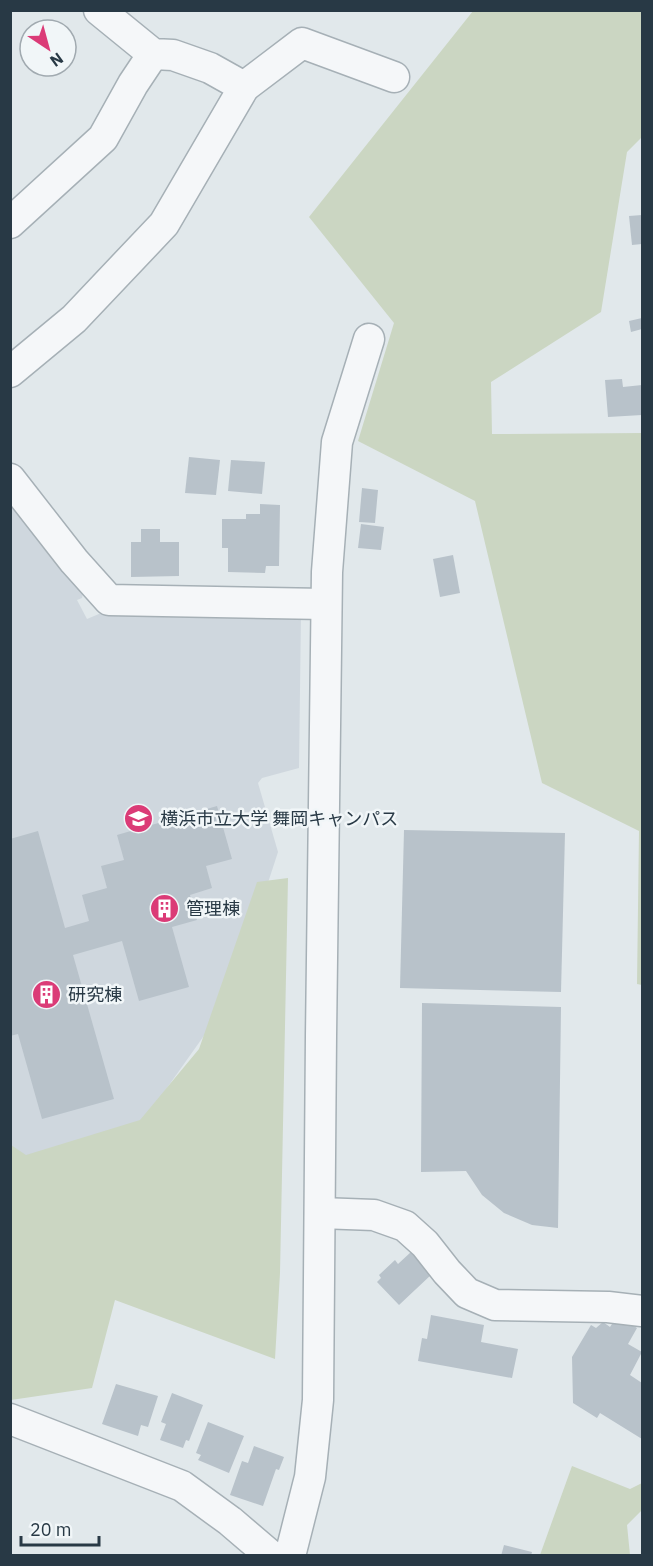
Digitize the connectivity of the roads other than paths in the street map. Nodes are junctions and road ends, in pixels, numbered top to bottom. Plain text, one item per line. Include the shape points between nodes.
1 (99, 10) edge
2 (153, 54) junction
3 (394, 77) dead end
4 (244, 87) junction
5 (10, 223) edge
6 (369, 339) dead end
7 (10, 372) edge
8 (10, 479) edge
9 (325, 604) junction
10 (320, 1213) junction
11 (642, 1311) edge
12 (10, 1419) edge
13 (271, 1556) edge
14 (290, 1556) edge

1 - 2 street
2 - 4 street via 172,55 210,68
2 - 5 street via 103,138
3 - 4 street via 302,43
4 - 7 street via 164,224 74,319
6 - 9 street via 337,442
8 - 9 street via 108,600
9 - 10 street
10 - 11 street via 374,1215 405,1226 467,1293 495,1305
10 - 14 street via 318,1400 310,1478
12 - 13 street via 182,1486

